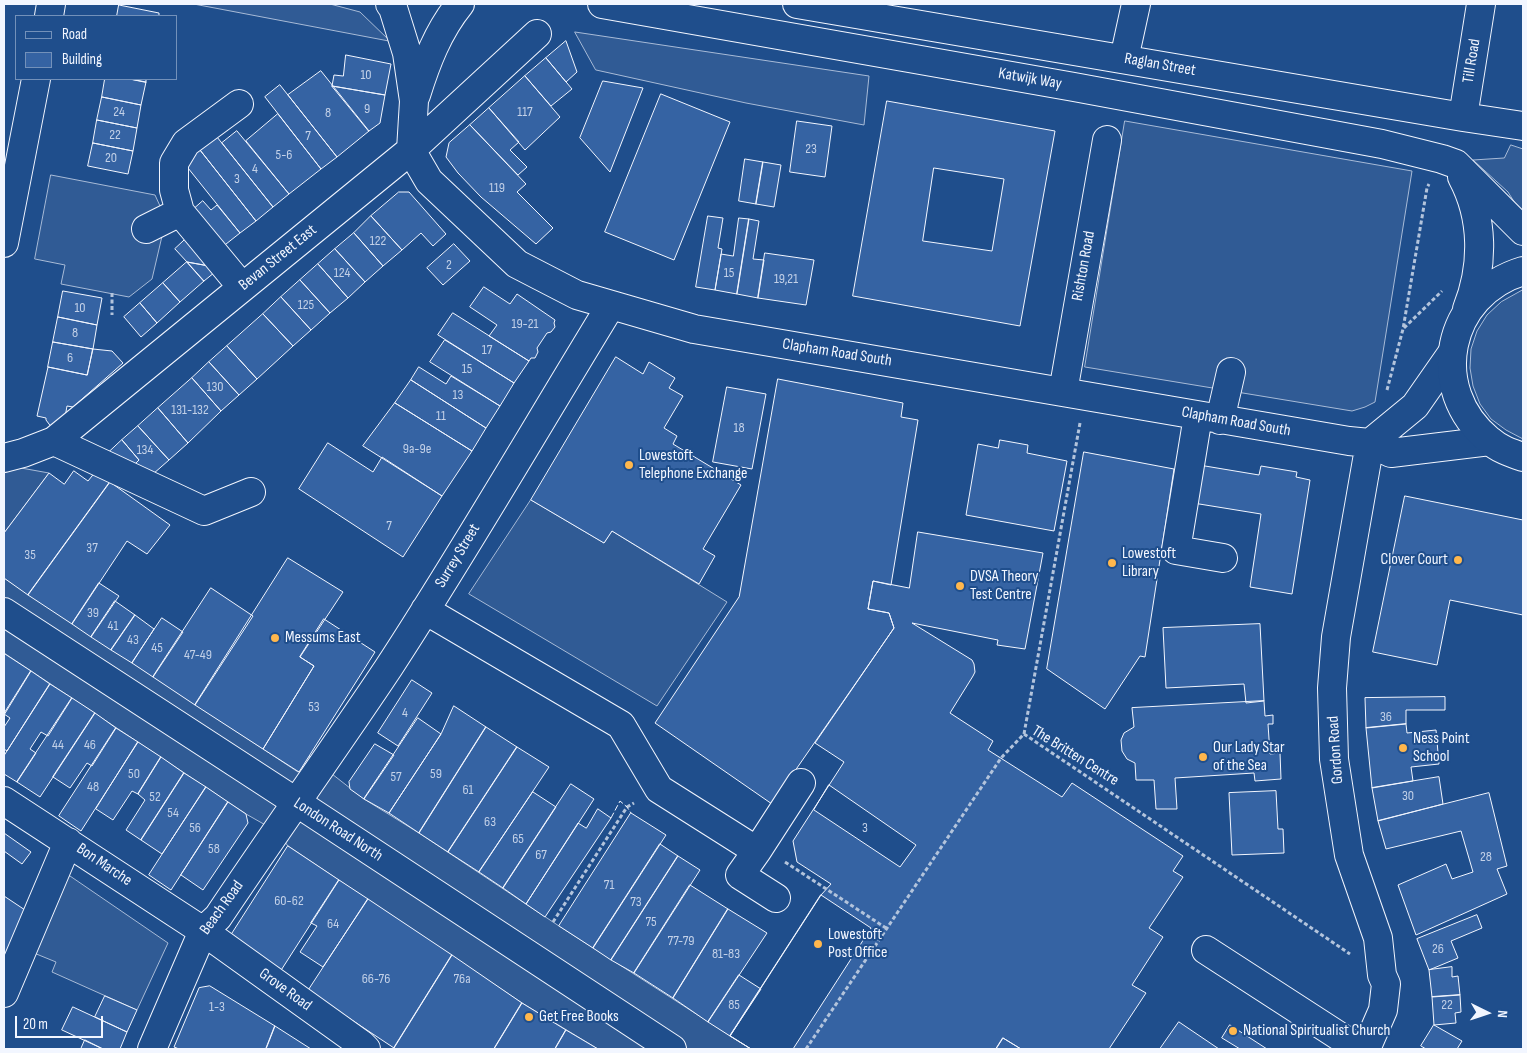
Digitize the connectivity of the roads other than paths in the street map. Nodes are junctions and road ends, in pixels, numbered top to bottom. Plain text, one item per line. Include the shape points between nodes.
1 (390, 4) edge
2 (460, 4) edge
3 (602, 4) edge
4 (797, 4) edge
5 (1136, 4) edge
6 (1482, 4) edge
7 (537, 34) dead end
8 (1124, 59) junction
9 (36, 80) edge
10 (414, 101) junction
11 (239, 104) dead end
12 (1463, 117) junction
13 (1523, 126) edge
14 (1107, 140) dead end
15 (411, 150) junction
16 (12, 154) edge
17 (1449, 162) junction
18 (180, 212) junction
19 (146, 229) dead end
20 (1523, 231) edge
21 (4, 243) edge
22 (1523, 271) edge
23 (242, 287) junction
24 (611, 305) junction
25 (1465, 315) junction
26 (1452, 353) junction
27 (1231, 372) dead end
28 (1074, 394) junction
29 (1209, 418) junction
30 (54, 441) junction
31 (1490, 442) junction
32 (1370, 443) junction
33 (1523, 457) edge
34 (4, 458) edge
35 (252, 492) dead end
36 (1223, 558) dead end
37 (425, 610) junction
38 (4, 612) edge
39 (801, 783) dead end
40 (4, 801) edge
41 (296, 802) junction
42 (68, 842) junction
43 (758, 849) junction
44 (776, 898) dead end
45 (203, 931) junction
46 (1206, 950) dead end
47 (4, 993) edge
48 (152, 1049) edge
49 (366, 1049) edge
50 (672, 1049) edge
51 (1360, 1049) edge
52 (1366, 1049) edge

1 - 10 main road via 407,53
2 - 10 main road via 449,18 427,61
3 - 17 main road, Katwijk Way via 1074,86 1382,144
4 - 8 main road, Raglan Street
5 - 8 main road
6 - 12 main road, Till Road
7 - 15 main road, Bevan Street East
8 - 12 main road, Raglan Street
9 - 16 main road
10 - 15 main road
11 - 18 main road via 186,143 174,162 174,190
12 - 13 main road, Raglan Street
14 - 28 main road, Rishton Road
15 - 23 main road, Bevan Street East
15 - 24 main road, Clapham Road South via 429,181 517,264 577,295
16 - 21 main road
17 - 20 main road
17 - 25 main road via 1468,187 1479,236 1475,290
18 - 19 main road
18 - 23 main road
22 - 25 main road via 1492,285
23 - 30 main road, Bevan Street East
24 - 28 main road, Clapham Road South via 694,329
24 - 37 main road, Surrey Street
25 - 26 main road
26 - 31 main road via 1452,373 1464,411
26 - 32 main road via 1415,406
27 - 29 main road
28 - 29 main road, Clapham Road South
29 - 32 main road, Clapham Road South
29 - 36 main road via 1176,550
30 - 34 main road, Bevan Street East
30 - 35 main road via 204,511
31 - 32 main road, Clapham Road South via 1391,453
31 - 33 main road
32 - 52 main road, Gordon Road via 1336,637 1332,688 1334,759 1349,855 1378,938 1386,984 1383,1010
37 - 41 main road, Surrey Street
37 - 43 main road via 621,725 659,789
38 - 41 main road, London Road North
39 - 43 main road
40 - 42 main road, Bon Marche
41 - 45 main road, Beach Road via 218,917
41 - 50 main road, London Road North
42 - 45 main road, Bon Marche
42 - 47 main road
43 - 44 main road via 740,875
45 - 48 main road, Beach Road
45 - 49 main road, Grove Road
46 - 51 main road

